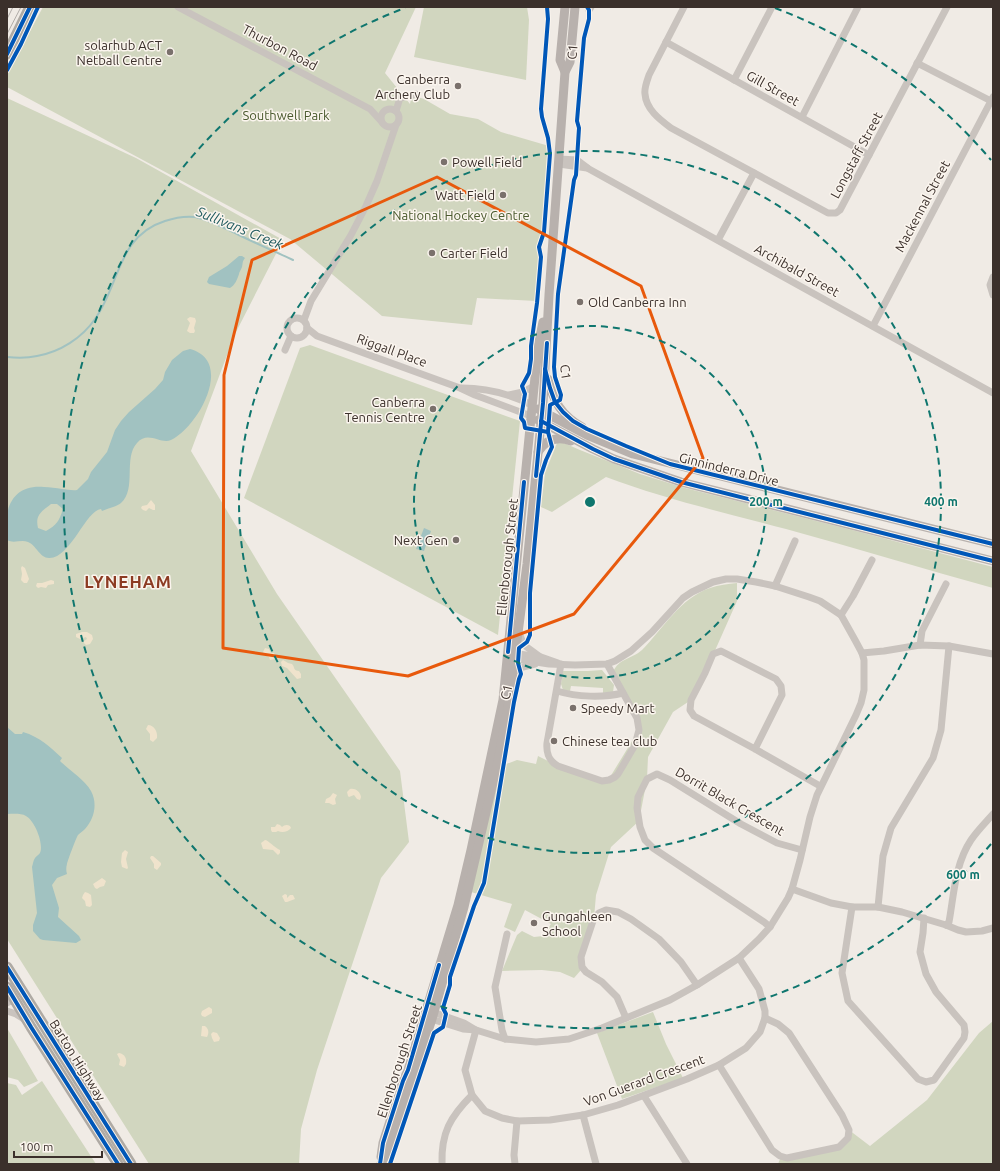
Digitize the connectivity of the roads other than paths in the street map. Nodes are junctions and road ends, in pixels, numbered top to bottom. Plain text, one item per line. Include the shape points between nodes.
1 (30, 7) edge
2 (178, 7) edge
3 (565, 7) edge
4 (575, 7) edge
5 (684, 7) edge
6 (772, 7) edge
7 (858, 7) edge
8 (947, 7) edge
9 (666, 42) junction
10 (7, 54) edge
11 (917, 63) junction
12 (565, 72) junction
13 (734, 80) junction
14 (416, 94) dead end
15 (398, 99) junction
16 (992, 100) edge
17 (370, 109) junction
18 (386, 110) junction
19 (396, 111) junction
20 (802, 117) junction
21 (383, 124) junction
22 (396, 125) junction
23 (388, 148) junction
24 (869, 155) junction
25 (559, 161) junction
26 (754, 173) junction
27 (718, 240) junction
28 (993, 277) edge
29 (549, 294) junction
30 (993, 295) edge
31 (300, 319) junction
32 (873, 326) junction
33 (307, 328) junction
34 (291, 336) junction
35 (303, 336) junction
36 (317, 336) junction
37 (285, 350) dead end
38 (545, 369) junction
39 (534, 386) junction
40 (460, 388) junction
41 (993, 393) edge
42 (509, 395) junction
43 (532, 405) junction
44 (531, 416) junction
45 (542, 417) junction
46 (593, 449) junction
47 (538, 452) junction
48 (670, 464) junction
49 (795, 541) dead end
50 (993, 544) edge
51 (872, 560) dead end
52 (993, 561) edge
53 (946, 584) dead end
54 (775, 586) junction
55 (840, 615) junction
56 (518, 631) junction
57 (920, 645) junction
58 (950, 646) junction
59 (993, 654) edge
60 (511, 656) junction
61 (863, 657) junction
62 (539, 660) junction
63 (562, 664) junction
64 (607, 664) junction
65 (512, 674) junction
66 (557, 691) junction
67 (623, 693) junction
68 (755, 748) junction
69 (820, 786) junction
70 (993, 814) edge
71 (802, 850) junction
72 (792, 889) junction
73 (852, 907) junction
74 (878, 907) junction
75 (924, 918) junction
76 (946, 925) junction
77 (770, 927) junction
78 (993, 928) edge
79 (508, 934) dead end
80 (739, 958) junction
81 (7, 967) edge
82 (697, 985) junction
83 (13, 995) edge
84 (7, 1011) edge
85 (429, 1014) junction
86 (626, 1018) junction
87 (765, 1018) junction
88 (31, 1027) junction
89 (476, 1030) junction
90 (505, 1039) junction
91 (719, 1065) junction
92 (472, 1095) junction
93 (644, 1096) junction
94 (583, 1115) junction
95 (517, 1121) junction
96 (118, 1164) edge
97 (131, 1164) edge
98 (380, 1164) edge
99 (442, 1164) edge
100 (515, 1164) edge
101 (596, 1164) edge
102 (687, 1164) edge

1 - 10 highway
2 - 17 street, Thurbon Road
3 - 12 main road via 560,60
4 - 12 main road via 570,62
5 - 9 street
6 - 13 street
7 - 20 street
8 - 11 street, Longstaff Street
9 - 13 street, Gill Street
9 - 26 street, Longstaff Street via 646,85 648,103 656,116 671,128
11 - 16 street
11 - 24 street, Longstaff Street
12 - 25 main road
13 - 20 street, Gill Street
14 - 15 street
15 - 18 street
15 - 19 street
16 - 32 street, Mackennal Street
17 - 18 street, Thurbon Road
17 - 21 street, Thurbon Road
18 - 19 street, Thurbon Road
18 - 21 street via 381,114
19 - 22 street via 399,119
20 - 24 street, Gill Street
21 - 22 street via 390,128
21 - 23 street
22 - 23 street
23 - 31 street via 377,180 351,235
24 - 26 street, Longstaff Street via 836,213 828,213
25 - 27 street, Archibald Street via 577,160
25 - 29 main road
26 - 27 street
27 - 32 street, Archibald Street
28 - 30 street via 990,285
29 - 38 main road, Ellenborough Street
29 - 39 main road, Ellenborough Street via 538,347
31 - 33 street
31 - 34 street via 291,320 287,325 287,331
32 - 41 street, Archibald Street
33 - 35 street
33 - 36 street, Riggall Place
34 - 35 street
34 - 37 street
35 - 36 street, Riggall Place
36 - 40 street, Riggall Place
38 - 45 main road, Ellenborough Street
38 - 48 main road via 555,402 573,421
39 - 42 street, Riggall Place via 524,392
39 - 43 main road, Ellenborough Street
40 - 42 street, Riggall Place
40 - 44 street, Riggall Place
42 - 43 street, Riggall Place
43 - 44 main road, Ellenborough Street
43 - 45 main road, Ginninderra Drive
44 - 45 main road, Ginninderra Drive
44 - 60 main road, Ellenborough Street
45 - 46 main road, Ginninderra Drive
45 - 47 main road, Ellenborough Street
45 - 48 main road, Ginninderra Drive via 633,454
46 - 47 main road via 557,438 547,442
46 - 52 main road, Ginninderra Drive via 681,482
47 - 56 main road, Ellenborough Street
48 - 50 main road, Ginninderra Drive
49 - 54 street
51 - 55 street
53 - 57 street via 922,632
54 - 55 street via 820,601
54 - 64 street via 726,579 700,587 683,598 631,651
55 - 61 street
56 - 60 main road, Ellenborough Street
56 - 62 street via 524,645
57 - 58 street
57 - 61 street
58 - 59 street
58 - 74 street via 942,730 933,758 891,828 883,856
60 - 62 street
60 - 65 main road, Ellenborough Street
60 - 85 main road, Ellenborough Street via 471,850
61 - 69 street via 864,690 861,703
62 - 63 street
62 - 65 street via 519,668
63 - 64 street
63 - 66 street
64 - 67 street
65 - 85 main road, Ellenborough Street via 498,761 477,856 464,907
66 - 67 street via 605,696
66 - 67 street via 547,748 548,757 558,766 602,781 613,779 618,774 635,745 640,730 637,718
68 - 68 street via 694,716 690,710 691,700 713,654 721,650 776,679 781,686 782,695
68 - 69 street
69 - 71 street
70 - 76 street via 966,848 958,867 949,922
71 - 72 street
71 - 77 street, Dorrit Black Crescent via 777,843 657,774 647,779 638,797 640,827 645,840 653,848
72 - 73 street via 831,903
72 - 77 street
73 - 74 street
73 - 75 street via 842,973 848,1002 918,1079 926,1082 934,1080 964,1038 965,1032 964,1024 936,992 926,974 920,952
74 - 75 street
75 - 76 street
76 - 78 street via 966,932
77 - 80 street
79 - 90 street via 495,987
80 - 82 street
80 - 87 street via 759,988
81 - 83 highway, Barton Highway
82 - 86 street via 670,1000
82 - 86 street via 660,939 618,912 606,910 599,913 594,918 585,943 581,957 582,966 617,997
83 - 88 highway, Barton Highway
83 - 97 highway, Barton Highway
84 - 88 street via 22,1018
85 - 89 street via 463,1029
85 - 98 main road, Ellenborough Street via 403,1081 383,1143
86 - 90 street via 569,1039 536,1042
87 - 91 street, Von Guerard Crescent via 760,1032 746,1048
87 - 91 street via 789,1033 842,1114 849,1130 848,1138 839,1147 787,1158 780,1156 772,1150
88 - 96 highway, Barton Highway
89 - 90 street
89 - 92 street, Von Guerard Crescent via 465,1070
91 - 93 street, Von Guerard Crescent
92 - 95 street, Von Guerard Crescent via 485,1111
92 - 99 street via 460,1107 447,1127 442,1149
93 - 94 street, Von Guerard Crescent
93 - 102 street
94 - 95 street, Von Guerard Crescent
94 - 101 street
95 - 100 street

